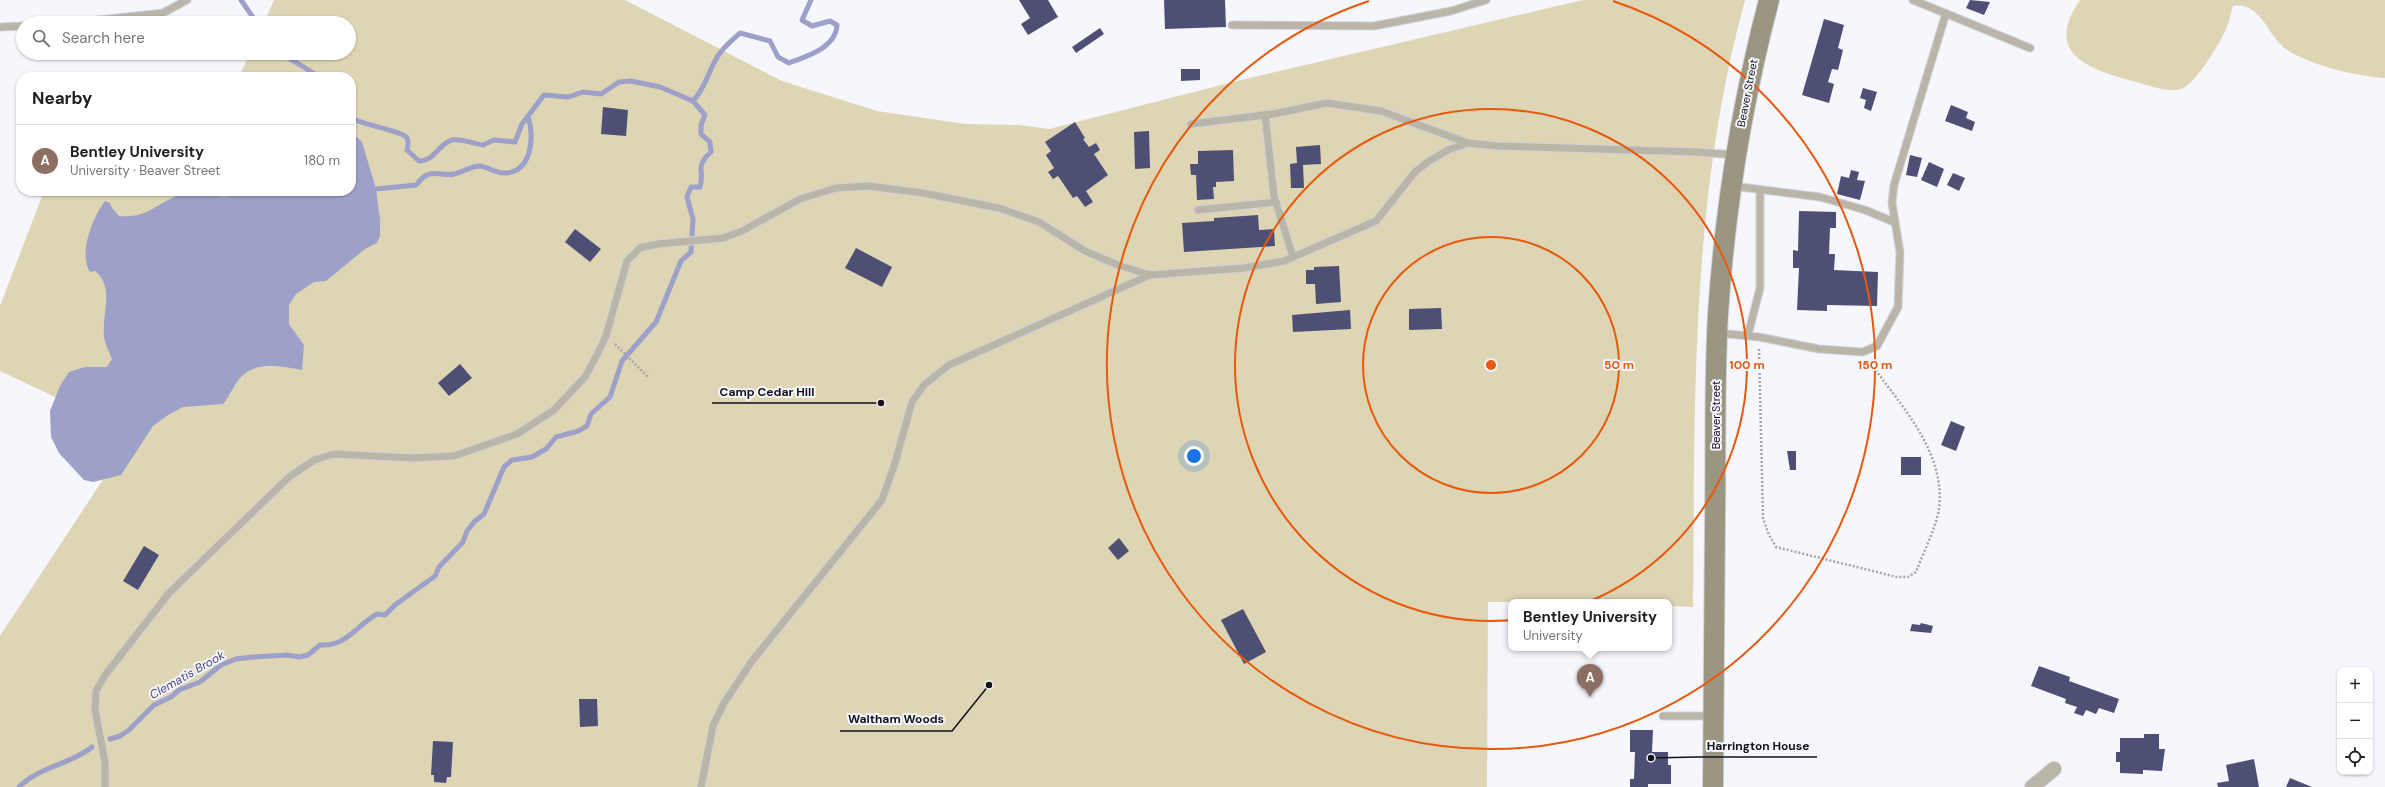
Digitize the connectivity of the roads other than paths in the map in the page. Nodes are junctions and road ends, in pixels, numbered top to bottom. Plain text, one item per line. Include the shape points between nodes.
1 (187, 0) edge
2 (1486, 0) edge
3 (1769, 0) edge
4 (1913, 0) edge
5 (1946, 13) junction
6 (136, 16) edge
7 (1232, 25) dead end
8 (16, 26) edge
9 (0, 27) edge
10 (2030, 48) dead end
11 (1265, 115) junction
12 (1191, 124) dead end
13 (1468, 143) junction
14 (1736, 155) junction
15 (1731, 186) junction
16 (1760, 191) junction
17 (1276, 202) junction
18 (1198, 210) dead end
19 (1894, 222) junction
20 (1293, 257) junction
21 (1150, 274) junction
22 (1718, 333) junction
23 (1748, 335) junction
24 (1663, 716) dead end
25 (1713, 716) junction
26 (2054, 769) dead end
27 (105, 787) edge
28 (701, 787) edge
29 (1713, 787) edge
30 (2032, 787) edge

1 - 6 lane via 163,13
2 - 7 lane via 1444,12 1374,26
3 - 14 main road, Beaver Street via 1752,70
4 - 5 lane
5 - 10 lane
5 - 19 lane via 1894,185
8 - 9 lane
11 - 12 lane
11 - 13 lane via 1326,103 1354,106 1412,121
11 - 17 lane
13 - 14 lane
13 - 20 lane via 1441,154 1415,172 1376,221
14 - 15 main road, Beaver Street
15 - 16 lane
15 - 22 main road, Beaver Street via 1720,283
16 - 19 lane via 1820,197 1865,210
16 - 23 lane via 1760,288
17 - 18 lane
17 - 20 lane
19 - 23 lane via 1900,252 1898,307 1877,346 1863,352 1806,348
20 - 21 lane via 1244,268
21 - 27 lane via 1118,265 1085,251 1039,222 999,208 923,193 868,186 836,188 800,199 742,231 723,238 640,248 627,261 606,336 585,377 554,410 517,434 454,456 412,458 334,454 314,460 290,477 169,593 106,674 96,691 95,709 105,763
21 - 28 lane via 949,365 924,385 912,402 882,500 752,661 724,703 713,726
22 - 23 lane
22 - 25 main road, Beaver Street
24 - 25 lane
25 - 29 main road, Beaver Street
26 - 30 street via 2036,781

